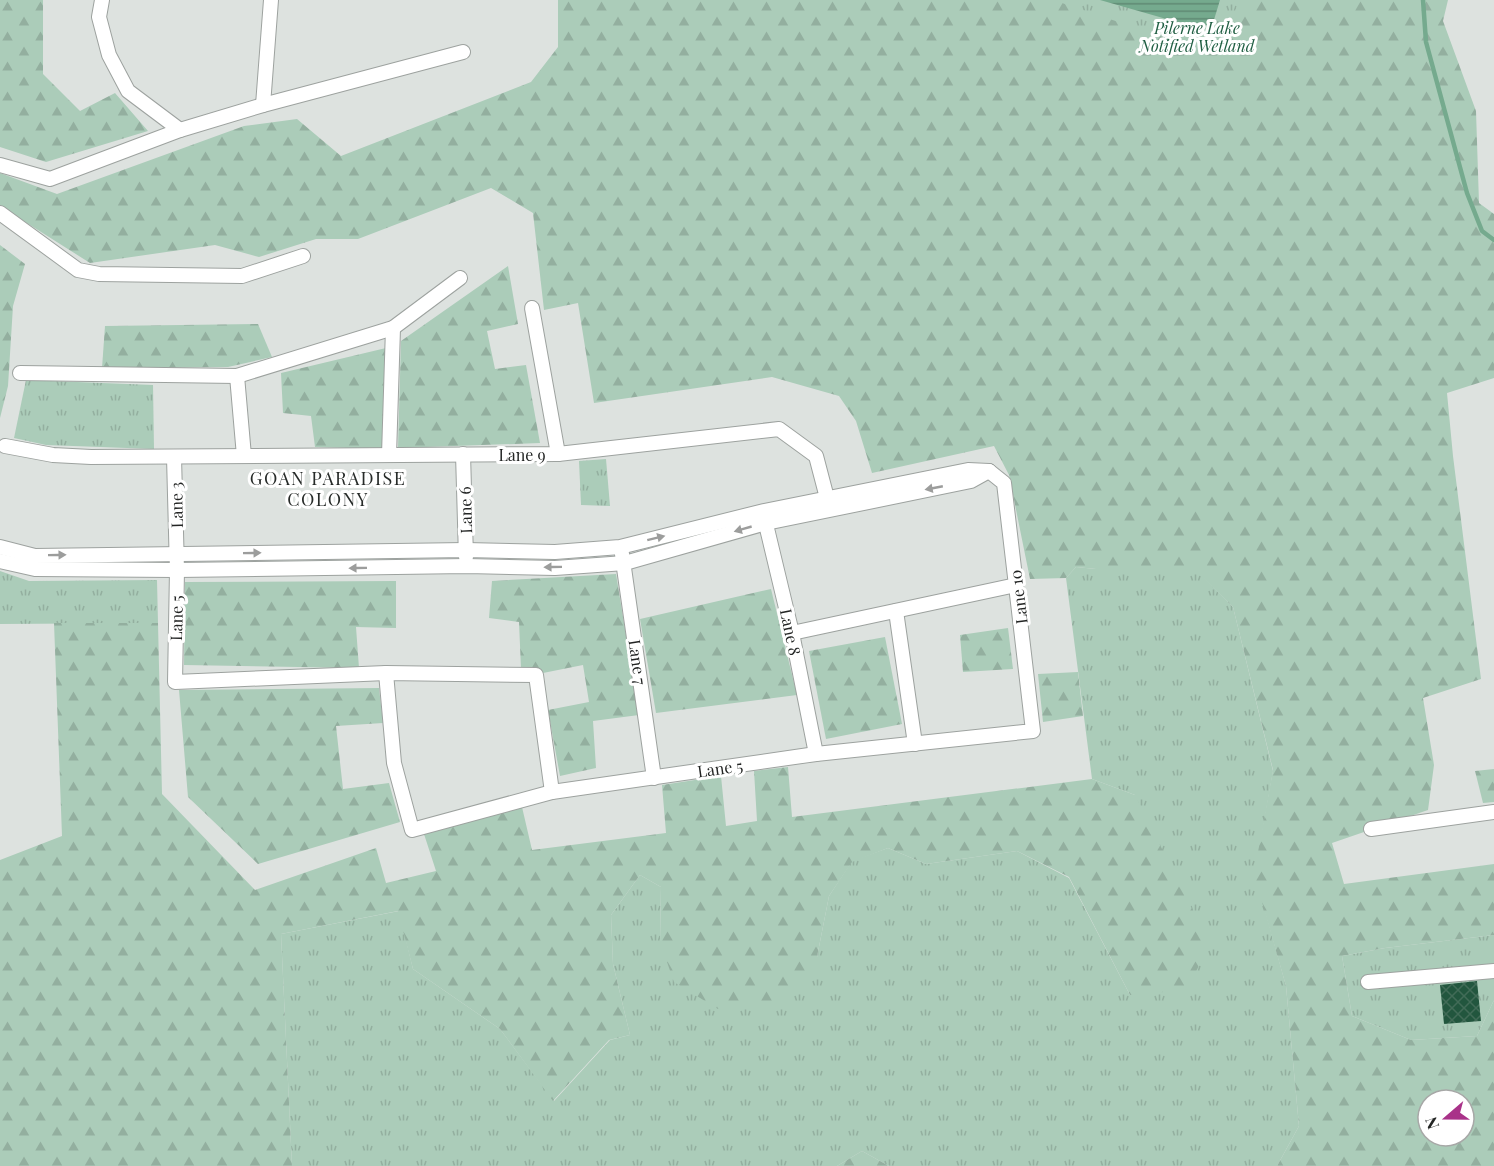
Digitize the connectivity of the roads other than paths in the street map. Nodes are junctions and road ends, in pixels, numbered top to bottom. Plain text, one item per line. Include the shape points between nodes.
1 (102, 0) edge
2 (271, 0) edge
3 (463, 51) dead end
4 (263, 105) junction
5 (180, 130) junction
6 (0, 165) edge
7 (0, 213) edge
8 (303, 256) dead end
9 (460, 278) dead end
10 (532, 308) dead end
11 (393, 328) junction
12 (20, 373) dead end
13 (237, 376) junction
14 (5, 446) dead end
15 (463, 454) junction
16 (558, 454) junction
17 (389, 455) junction
18 (244, 456) junction
19 (174, 457) junction
20 (989, 471) junction
21 (826, 498) junction
22 (765, 517) junction
23 (0, 547) edge
24 (620, 547) junction
25 (466, 550) junction
26 (177, 554) junction
27 (0, 561) edge
28 (625, 564) junction
29 (467, 566) junction
30 (177, 570) junction
31 (1016, 585) junction
32 (896, 611) junction
33 (792, 633) junction
34 (386, 673) junction
35 (1033, 731) joint
36 (915, 744) junction
37 (816, 754) junction
38 (654, 778) junction
39 (552, 792) junction
40 (1494, 813) edge
41 (1371, 829) dead end
42 (1494, 971) edge
43 (1368, 982) dead end

1 - 5 street via 99,17 109,55 128,91
2 - 4 street
3 - 4 street
4 - 5 street
5 - 6 street via 50,178
7 - 8 street via 78,270 99,274 242,276
9 - 11 street
10 - 16 street
11 - 13 street
11 - 17 street
12 - 13 street
13 - 18 street
14 - 19 street, Lane 9 via 53,455
15 - 16 street, Lane 9
15 - 17 street, Lane 9
15 - 25 street, Lane 6
16 - 21 street, Lane 9 via 779,429 816,456
17 - 18 street, Lane 9
18 - 19 street, Lane 9
19 - 26 street, Lane 3
20 - 21 street via 968,470
20 -> 22 street via 971,481
20 - 31 street, Lane 10 via 1005,483
21 - 22 street
24 -> 22 street
22 -> 28 street
22 - 33 street, Lane 8
23 -> 26 street via 35,556
24 - 25 street via 555,552
24 - 28 street, Lane 7
26 -> 25 street
25 - 29 street, Lane 6
26 - 30 street, Lane 5
27 - 30 street via 35,569
28 -> 29 street via 555,568
28 - 38 street, Lane 7
29 -> 30 street
30 - 34 street, Lane 5 via 175,682
31 - 32 street
31 - 35 street, Lane 10
32 - 33 street
32 - 36 street
33 - 37 street, Lane 8
34 - 39 street via 536,675
34 - 39 street, Lane 5 via 394,763 412,830
35 - 36 street, Lane 5
36 - 37 street, Lane 5
37 - 38 street, Lane 5
38 - 39 street, Lane 5
40 - 41 street
42 - 43 street

